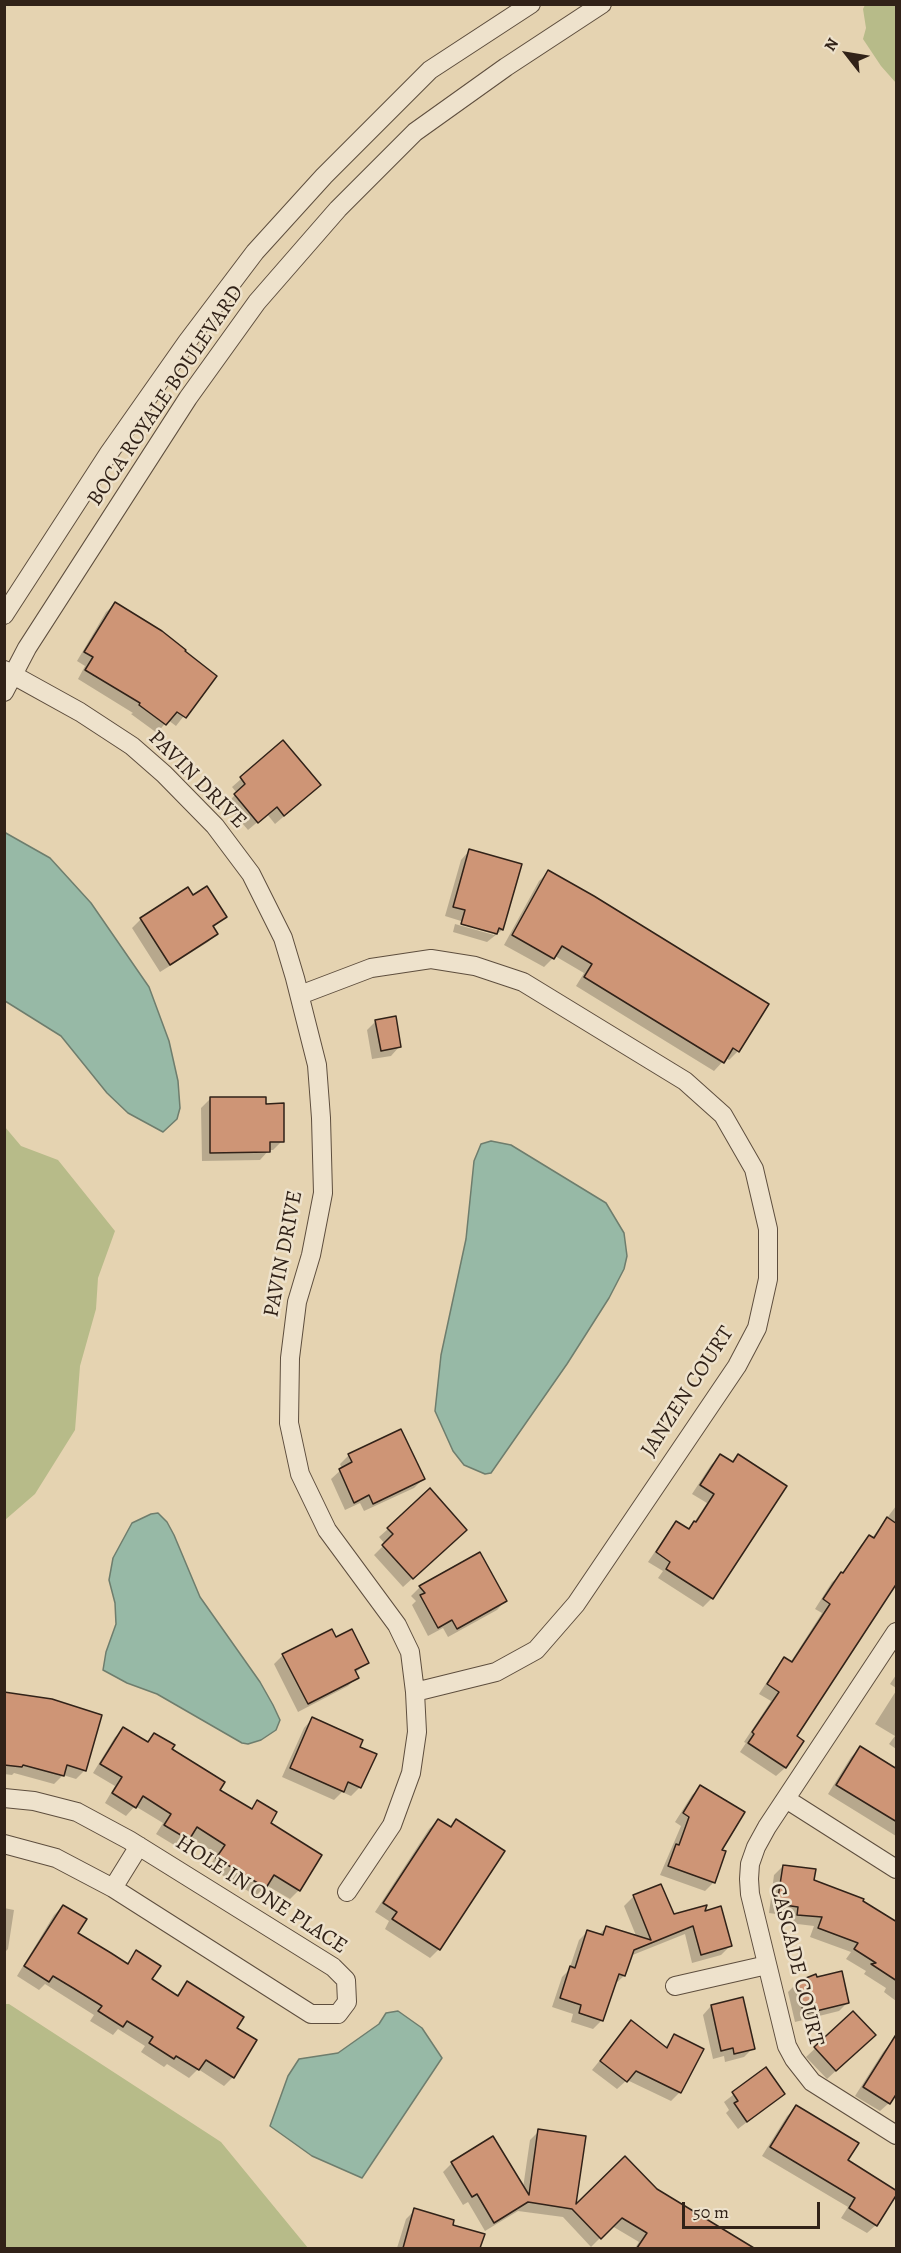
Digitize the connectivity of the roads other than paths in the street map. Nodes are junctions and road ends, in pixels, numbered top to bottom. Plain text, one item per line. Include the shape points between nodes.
1 (531, 4) edge
2 (602, 4) edge
3 (4, 615) edge
4 (9, 673) edge
5 (4, 692) edge
6 (300, 995) junction
7 (897, 1632) edge
8 (415, 1692) junction
9 (4, 1798) edge
10 (786, 1799) junction
11 (4, 1844) edge
12 (139, 1846) junction
13 (897, 1869) edge
14 (113, 1888) junction
15 (347, 1892) dead end
16 (767, 1965) junction
17 (675, 1986) dead end
18 (897, 2135) edge

1 - 3 street, BOCA ROYALE BOULEVARD via 430,70 255,252 109,453
2 - 4 street, BOCA ROYALE BOULEVARD via 415,132 331,217 257,302 188,398
4 - 5 street, BOCA ROYALE BOULEVARD
4 - 6 street, PAVIN DRIVE via 132,746 215,826 251,874 283,938
6 - 8 street, PAVIN DRIVE via 317,1065 323,1193 297,1302 290,1358 289,1423 300,1474 327,1530 406,1643
6 - 8 street, JANZEN COURT via 371,968 431,959 475,966 523,982 685,1081 723,1115 754,1169 768,1228 768,1279 757,1328 742,1357 576,1604 536,1650 496,1672
7 - 10 street, CASCADE COURT
8 - 15 street, PAVIN DRIVE via 417,1732 411,1773 392,1825
9 - 12 street, HOLE IN ONE PLACE via 77,1812
10 - 13 street
10 - 16 street, CASCADE COURT via 750,1864 750,1894
11 - 14 street, HOLE IN ONE PLACE via 56,1858
12 - 14 street, HOLE IN ONE PLACE
12 - 14 street, HOLE IN ONE PLACE via 333,1967 346,1980 347,2002 338,2014 311,2014
16 - 17 street
16 - 18 street, CASCADE COURT via 787,2046 802,2072 826,2092

